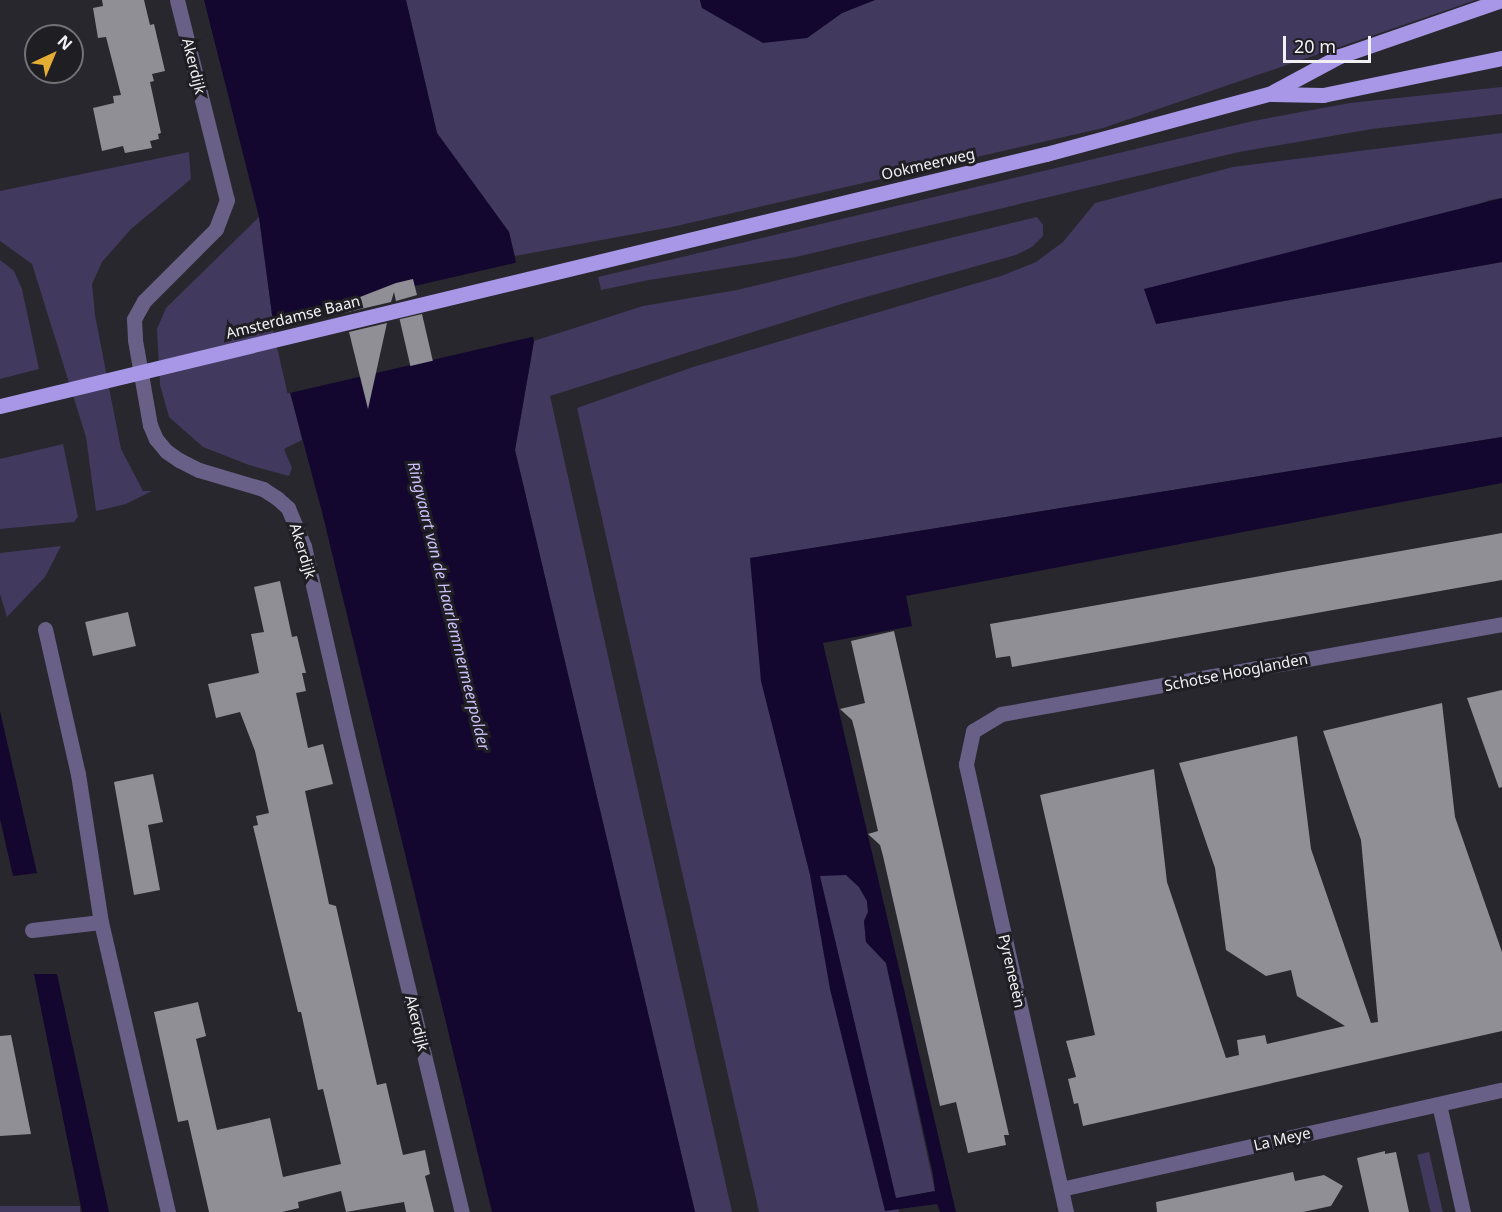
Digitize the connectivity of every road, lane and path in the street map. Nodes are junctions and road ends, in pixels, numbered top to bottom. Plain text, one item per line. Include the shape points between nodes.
1 (177, 0) edge
2 (1502, 0) edge
3 (1502, 58) edge
4 (1269, 94) junction
5 (595, 262) joint
6 (0, 406) edge
7 (1502, 624) edge
8 (45, 629) dead end
9 (973, 731) joint
10 (101, 922) junction
11 (32, 930) dead end
12 (1502, 1090) edge
13 (1439, 1104) junction
14 (1061, 1189) junction
15 (168, 1212) edge
16 (462, 1212) edge
17 (1066, 1212) edge
18 (1463, 1212) edge

1 - 16 street, Akerdijk via 227,200 216,230 144,301 134,319 150,425 165,451 179,460 263,489 277,498 288,508 304,546
2 - 4 main road, Ookmeerweg via 1340,56
3 - 4 main road, Ookmeerweg via 1323,95
4 - 5 main road, Ookmeerweg via 1046,154
5 - 6 main road, Amsterdamse Baan
7 - 9 street, Schotse Hooglanden via 1001,714
8 - 10 street via 78,774
9 - 14 street, Pyreneeën via 966,764
10 - 11 street
10 - 15 street
12 - 13 street, La Meye
13 - 14 street, La Meye
13 - 18 street
14 - 17 street, Pyreneeën

